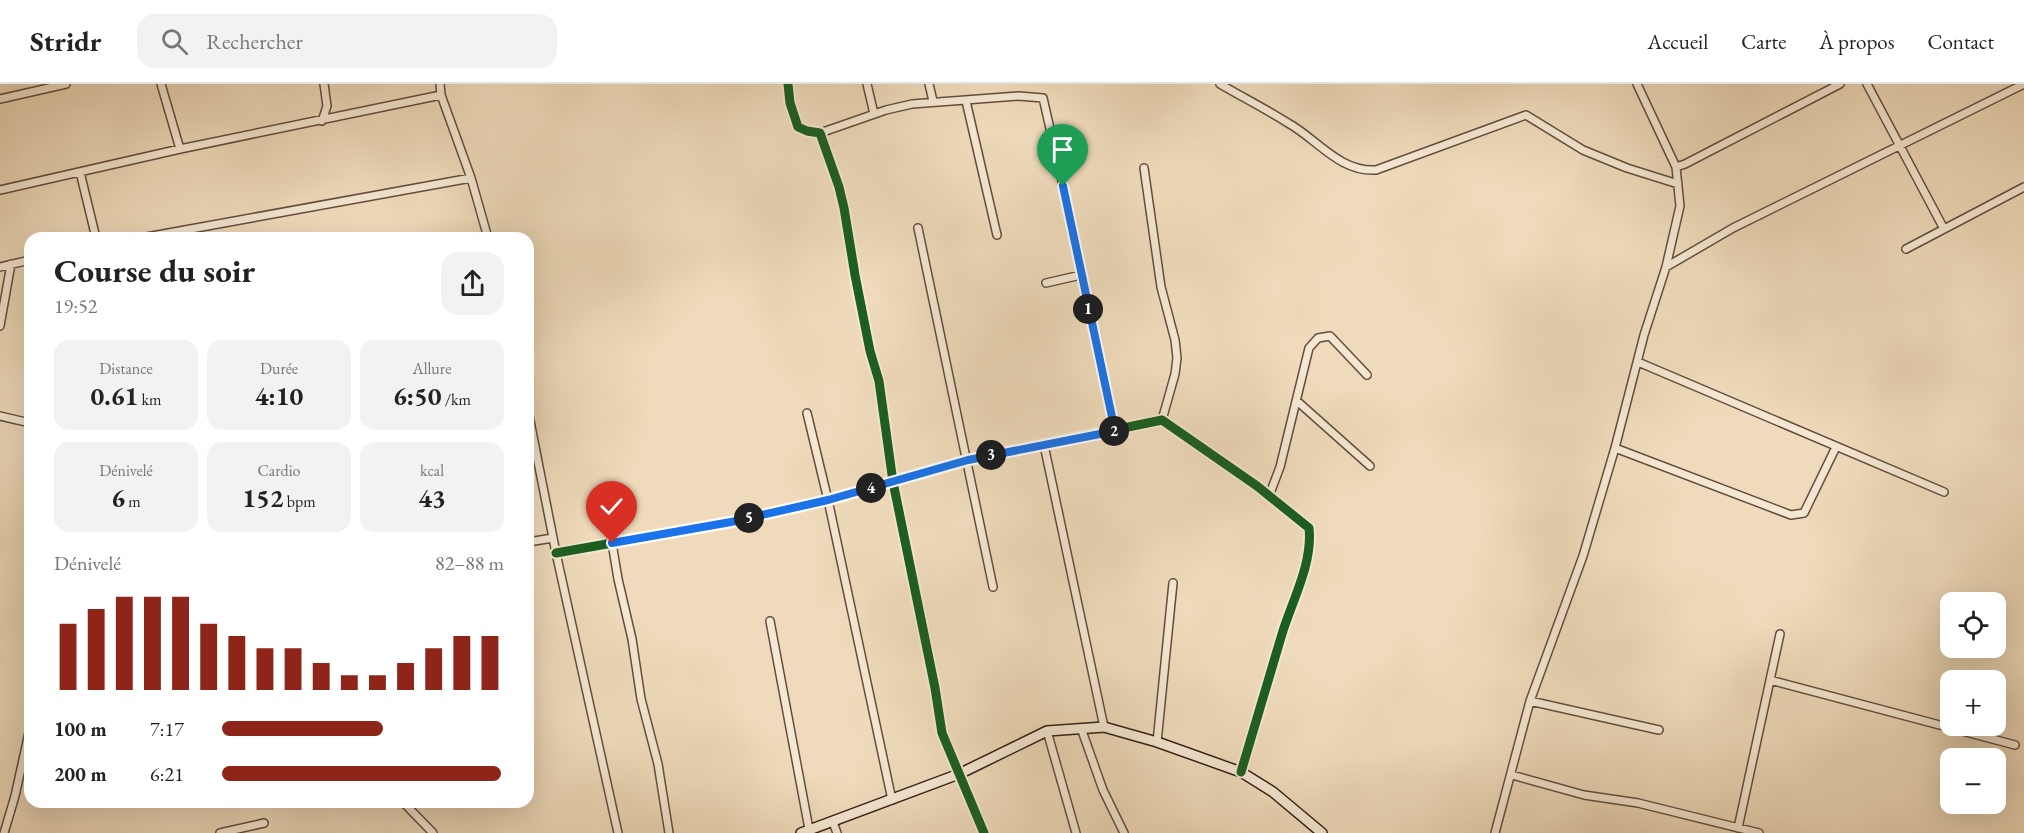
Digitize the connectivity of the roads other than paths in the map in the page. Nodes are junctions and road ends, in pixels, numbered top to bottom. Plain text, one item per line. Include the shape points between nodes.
1 (64, 84) edge
2 (161, 84) edge
3 (324, 84) edge
4 (440, 84) edge
5 (788, 84) edge
6 (867, 84) edge
7 (929, 84) edge
8 (1220, 84) edge
9 (1637, 84) edge
10 (1840, 84) edge
11 (1867, 84) edge
12 (2024, 84) edge
13 (441, 95) junction
14 (0, 99) edge
15 (933, 101) junction
16 (966, 101) junction
17 (874, 114) junction
18 (322, 121) junction
19 (820, 133) junction
20 (1900, 146) junction
21 (180, 149) junction
22 (1676, 167) junction
23 (1144, 168) dead end
24 (80, 172) junction
25 (471, 178) junction
26 (1678, 184) junction
27 (2024, 187) edge
28 (0, 190) edge
29 (918, 228) dead end
30 (1944, 229) junction
31 (95, 232) edge
32 (174, 232) edge
33 (486, 232) edge
34 (998, 235) dead end
35 (1906, 249) dead end
36 (24, 261) edge
37 (11, 264) junction
38 (0, 267) edge
39 (1666, 267) junction
40 (1081, 275) junction
41 (1046, 283) dead end
42 (0, 326) edge
43 (1638, 362) junction
44 (1367, 375) dead end
45 (1297, 401) junction
46 (807, 413) dead end
47 (0, 416) edge
48 (1162, 420) junction
49 (24, 422) edge
50 (1115, 431) junction
51 (534, 441) edge
52 (1044, 444) junction
53 (1836, 447) junction
54 (1615, 448) junction
55 (968, 460) junction
56 (1370, 466) dead end
57 (893, 482) junction
58 (1944, 492) dead end
59 (1269, 495) junction
60 (828, 500) junction
61 (553, 538) junction
62 (534, 541) edge
63 (612, 543) junction
64 (556, 553) junction
65 (1173, 583) dead end
66 (993, 587) dead end
67 (770, 621) dead end
68 (1780, 634) dead end
69 (1770, 680) junction
70 (1530, 701) junction
71 (1104, 727) junction
72 (1081, 728) junction
73 (1659, 730) dead end
74 (1047, 731) junction
75 (1157, 742) junction
76 (2015, 745) dead end
77 (24, 755) edge
78 (1241, 772) junction
79 (959, 774) junction
80 (1512, 775) junction
81 (892, 800) junction
82 (409, 808) edge
83 (833, 822) junction
84 (264, 823) dead end
85 (1738, 828) junction
86 (805, 831) edge
87 (4, 833) edge
88 (220, 833) edge
89 (433, 833) edge
90 (618, 833) edge
91 (669, 833) edge
92 (837, 833) edge
93 (984, 833) edge
94 (1076, 833) edge
95 (1124, 833) edge
96 (1322, 833) edge
97 (1495, 833) edge
98 (1759, 833) edge

1 - 14 street
2 - 21 street
3 - 18 street via 327,106
4 - 13 street
5 - 19 street via 798,127
6 - 17 street
7 - 15 street
8 - 26 street via 1290,123 1340,161 1364,171 1526,115 1583,150
9 - 22 street
10 - 22 street
11 - 20 street
12 - 20 street
13 - 18 street
13 - 25 street
15 - 16 street
15 - 17 street
16 - 34 street
16 - 40 street via 1043,98
17 - 19 street
18 - 21 street
19 - 57 street via 844,208 879,381
20 - 30 street
20 - 39 street via 1733,228
21 - 24 street
22 - 26 street
23 - 48 street via 1161,287 1176,340 1175,374
24 - 28 street
24 - 31 street
25 - 32 street
25 - 33 street
26 - 39 street via 1680,206
27 - 30 street
29 - 55 street
30 - 35 street
36 - 37 street
37 - 38 street
37 - 42 street
39 - 43 street
40 - 41 street
40 - 50 street
43 - 53 street
43 - 54 street
44 - 45 street via 1336,340 1324,335 1309,348
45 - 56 street
45 - 59 street
46 - 60 street
47 - 49 street
48 - 50 street
48 - 59 street
50 - 52 street
51 - 61 street
52 - 55 street
52 - 71 street
53 - 54 street via 1804,513 1791,515
53 - 58 street
54 - 70 street via 1583,556
55 - 57 street
55 - 66 street
57 - 60 street
57 - 79 street via 942,733
59 - 78 street via 1309,528 1310,546
60 - 63 street
60 - 81 street
61 - 62 street
61 - 64 street
63 - 64 street
63 - 91 street
64 - 90 street
65 - 75 street
67 - 86 street
68 - 69 street
69 - 76 street
69 - 85 street
70 - 73 street
70 - 80 street
71 - 72 main road
71 - 75 main road
72 - 74 main road
72 - 95 street
74 - 79 main road
74 - 94 street
75 - 78 main road
77 - 87 street
78 - 96 main road via 1273,792
79 - 81 main road
79 - 93 street
80 - 85 street via 1584,795 1647,805
80 - 97 street
81 - 83 main road
82 - 89 street
83 - 86 main road
83 - 92 street
84 - 88 street
85 - 98 street

